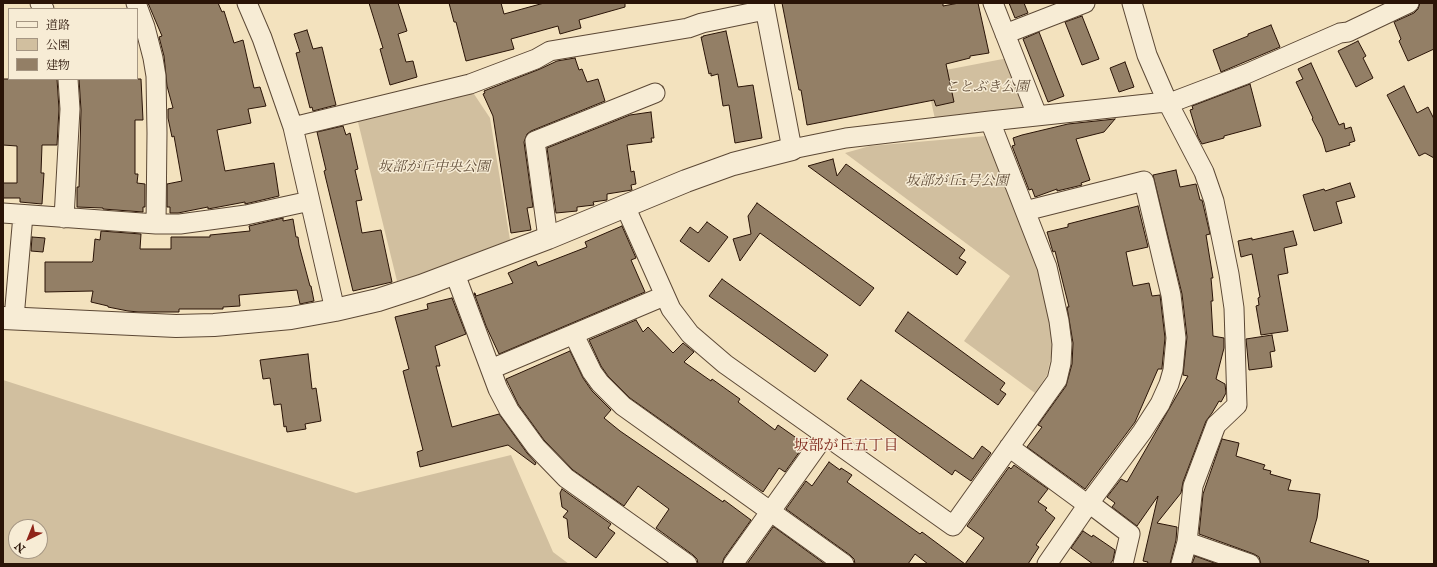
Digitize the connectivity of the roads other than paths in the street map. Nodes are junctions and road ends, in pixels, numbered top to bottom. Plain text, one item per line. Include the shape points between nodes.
1 (247, 3) edge
2 (993, 3) edge
3 (1085, 3) edge
4 (1132, 3) edge
5 (1409, 3) edge
6 (764, 7) edge
7 (138, 8) edge
8 (1005, 34) junction
9 (68, 80) edge
10 (655, 93) dead end
11 (1167, 101) junction
12 (1037, 115) junction
13 (990, 120) junction
14 (293, 127) junction
15 (792, 149) junction
16 (310, 201) junction
17 (625, 206) junction
18 (1025, 211) junction
19 (3, 213) edge
20 (23, 215) junction
21 (64, 218) junction
22 (156, 224) junction
23 (548, 238) junction
24 (455, 274) junction
25 (664, 296) junction
26 (335, 310) junction
27 (8, 318) edge
28 (574, 335) junction
29 (491, 369) junction
30 (825, 435) junction
31 (1009, 446) junction
32 (1088, 504) junction
33 (769, 512) junction
34 (1187, 542) junction
35 (687, 564) edge
36 (733, 564) edge
37 (844, 564) edge
38 (1047, 564) edge
39 (1123, 564) edge
40 (1181, 564) edge
41 (1250, 564) edge

1 - 14 street
2 - 8 street
3 - 8 street
4 - 11 street via 1148,55
5 - 11 street via 1348,32 1340,33 1246,74 1174,101
6 - 14 street via 688,28 550,51 536,59 470,84
6 - 15 street
7 - 22 street via 156,76
8 - 12 street
9 - 21 street via 70,109
10 - 23 street via 535,141
11 - 12 street
11 - 34 street via 1204,172 1214,201 1234,308 1237,405 1216,425 1193,486
12 - 13 street
13 - 15 street via 846,138
13 - 18 street
14 - 16 street
15 - 17 street via 733,164
16 - 22 street via 246,215 180,224
16 - 26 street
17 - 23 street
17 - 25 street
18 - 31 street via 1047,266 1059,321 1062,350 1057,380
18 - 32 street via 1144,181 1171,295 1176,338 1174,365 1169,384 1142,432
19 - 20 street
20 - 21 street
20 - 27 street
21 - 22 street
23 - 24 street
24 - 26 street via 378,300
24 - 29 street
25 - 28 street
25 - 30 street via 680,322 707,349
26 - 27 street via 291,318 176,326
28 - 29 street
28 - 33 street via 592,372 622,406
29 - 35 street via 509,410 536,447 566,478
30 - 31 street via 953,526
30 - 33 street
31 - 32 street
32 - 38 street
32 - 39 street via 1130,534
33 - 36 street
33 - 37 street
34 - 40 street
34 - 41 street

